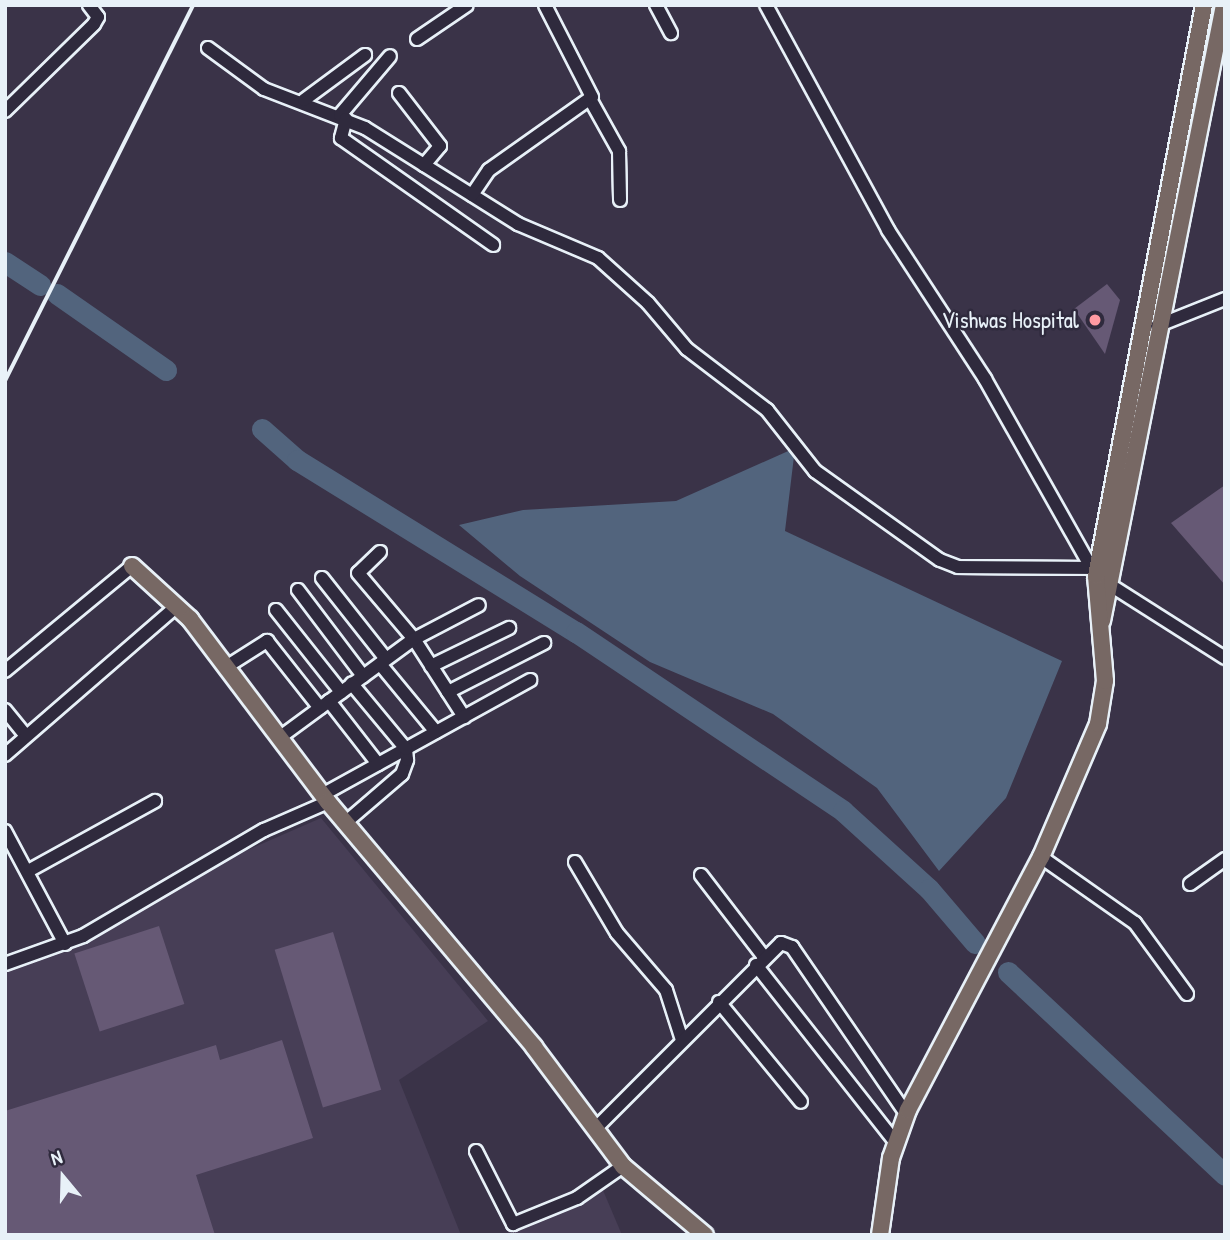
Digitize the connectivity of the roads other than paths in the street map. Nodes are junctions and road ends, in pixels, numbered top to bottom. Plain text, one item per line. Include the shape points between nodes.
1 (89, 5) edge
2 (467, 5) edge
3 (545, 5) edge
4 (656, 5) edge
5 (766, 5) edge
6 (1203, 5) edge
7 (1224, 5) edge
8 (671, 33) dead end
9 (417, 39) dead end
10 (208, 48) dead end
11 (365, 55) dead end
12 (390, 56) dead end
13 (400, 93) dead end
14 (590, 99) junction
15 (304, 100) junction
16 (5, 111) edge
17 (343, 117) junction
18 (424, 165) junction
19 (472, 195) junction
20 (620, 200) dead end
21 (493, 245) dead end
22 (1225, 299) edge
23 (1157, 326) junction
24 (1144, 358) junction
25 (380, 552) dead end
26 (132, 566) joint
27 (1094, 572) junction
28 (322, 578) dead end
29 (298, 590) dead end
30 (1112, 591) junction
31 (479, 605) dead end
32 (176, 607) junction
33 (276, 610) dead end
34 (1100, 626) junction
35 (509, 628) dead end
36 (414, 639) junction
37 (544, 643) dead end
38 (1225, 658) edge
39 (383, 661) junction
40 (431, 666) junction
41 (226, 667) junction
42 (5, 671) edge
43 (363, 676) junction
44 (530, 680) dead end
45 (352, 684) junction
46 (341, 692) junction
47 (448, 692) junction
48 (324, 704) junction
49 (5, 710) edge
50 (464, 717) junction
51 (436, 732) junction
52 (26, 736) junction
53 (279, 738) junction
54 (406, 748) junction
55 (5, 755) edge
56 (378, 764) junction
57 (325, 799) junction
58 (155, 801) dead end
59 (345, 823) junction
60 (5, 831) edge
61 (1041, 857) junction
62 (1225, 859) edge
63 (575, 862) dead end
64 (30, 870) junction
65 (701, 875) dead end
66 (1190, 884) dead end
67 (65, 944) junction
68 (760, 961) junction
69 (5, 964) edge
70 (1187, 994) dead end
71 (719, 1002) junction
72 (682, 1040) junction
73 (800, 1102) dead end
74 (906, 1115) junction
75 (595, 1129) junction
76 (896, 1143) junction
77 (476, 1151) dead end
78 (623, 1166) junction
79 (705, 1235) edge
80 (880, 1235) edge

1 - 16 street via 98,17 94,23
2 - 9 street
3 - 14 street
4 - 8 street
5 - 27 street via 888,230 985,379
6 - 24 main road
7 - 23 main road
10 - 15 street via 264,89
11 - 15 street
12 - 17 street
13 - 18 street via 440,146
14 - 19 street via 489,170
14 - 20 street via 619,151
15 - 17 street
17 - 18 street
17 - 21 street via 341,138
18 - 19 street
19 - 27 street via 518,224 604,263 687,349 767,410 815,471 940,560 971,567
22 - 23 street
23 - 24 main road
24 - 27 main road
24 - 30 main road
25 - 36 street via 358,573
26 - 32 main road
26 - 42 street
27 - 30 street
27 - 34 main road
28 - 39 street
29 - 43 street
30 - 34 main road
30 - 38 street
31 - 36 street
32 - 41 main road
32 - 52 street
33 - 46 street
34 - 61 main road via 1105,681 1098,723
35 - 40 street
36 - 39 street
36 - 40 street
37 - 47 street
39 - 43 street
39 - 51 street
40 - 47 street
41 - 48 street via 267,641
41 - 53 main road
43 - 45 street
44 - 50 street
45 - 46 street
45 - 54 street
46 - 48 street
47 - 50 street
48 - 53 street
48 - 56 street
49 - 52 street
50 - 51 street
51 - 54 street
52 - 55 street
53 - 57 main road
54 - 56 street
54 - 59 street via 401,774
56 - 57 street
57 - 59 main road
57 - 67 street
58 - 64 street
59 - 75 main road
60 - 64 street
61 - 70 street via 1135,923
61 - 74 main road
62 - 66 street
63 - 72 street via 612,925 666,990
64 - 67 street
65 - 68 street
67 - 69 street
68 - 71 street
68 - 74 street via 781,943 792,947
68 - 76 street
71 - 72 street
71 - 73 street
72 - 75 street
74 - 76 main road
75 - 78 main road
76 - 80 main road
77 - 78 street via 513,1224 576,1198
78 - 79 main road

